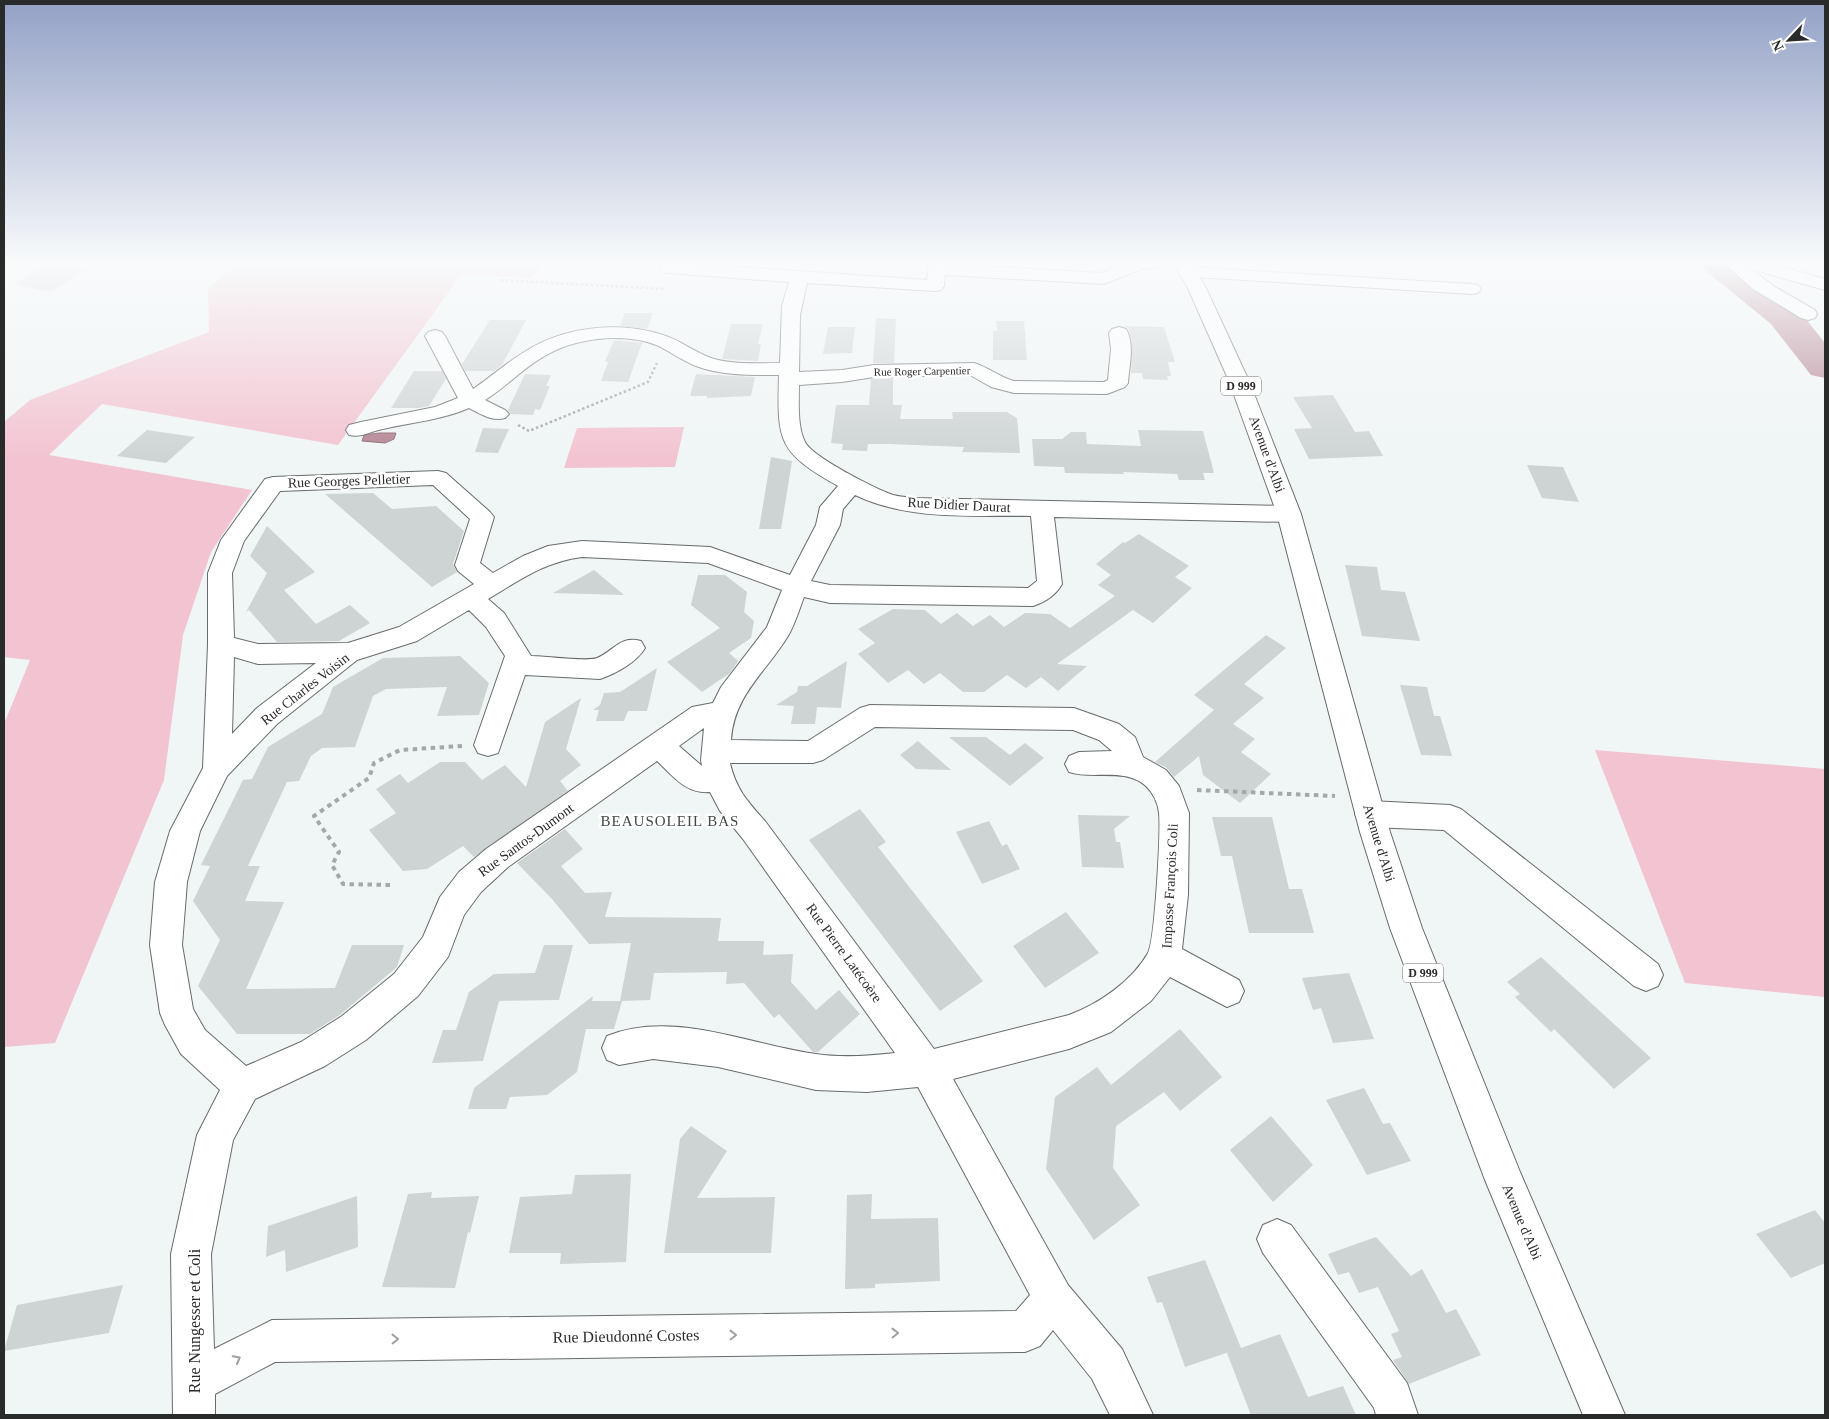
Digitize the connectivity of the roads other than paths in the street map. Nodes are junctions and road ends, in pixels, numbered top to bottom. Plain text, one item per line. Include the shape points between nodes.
1 (791, 329) edge
2 (1214, 329) edge
3 (1120, 333) dead end
4 (435, 336) dead end
5 (682, 350) junction
6 (657, 362) road end
7 (790, 374) junction
8 (469, 400) junction
9 (498, 414) road end
10 (357, 430) dead end
11 (292, 468) dead end
12 (273, 484) junction
13 (851, 485) junction
14 (1042, 509) junction
15 (1289, 514) junction
16 (796, 586) junction
17 (481, 591) junction
18 (222, 644) junction
19 (632, 648) dead end
20 (348, 653) junction
21 (514, 665) junction
22 (722, 712) junction
23 (488, 745) road end
24 (659, 746) junction
25 (1079, 764) dead end
26 (717, 765) junction
27 (1131, 766) junction
28 (217, 768) junction
29 (1370, 814) junction
30 (1165, 958) junction
31 (1646, 975) dead end
32 (1227, 991) dead end
33 (619, 1048) dead end
34 (927, 1068) junction
35 (242, 1086) junction
36 (1277, 1240) dead end
37 (1054, 1299) junction
38 (194, 1399) edge
39 (1132, 1415) edge
40 (1397, 1415) edge
41 (1604, 1415) edge

1 - 7 main road, Rue Didier Daurat
2 - 15 main road, Avenue d'Albi / D 999 via 1239,381
3 - 7 main road, Rue Roger Carpentier via 1120,376 1118,383 1107,388 1014,387 998,383 974,369 874,371 842,376
4 - 8 main road
5 - 6 main road
5 - 7 main road, Rue Roger Carpentier via 702,362 720,366
5 - 8 main road, Rue Roger Carpentier via 664,340 632,334 581,336 543,348 487,391
7 - 13 main road, Rue Didier Daurat via 794,444 805,456
8 - 9 main road
8 - 10 main road, Rue Roger Carpentier via 427,416
11 - 12 main road
12 - 17 main road, Rue Georges Pelletier via 438,478 482,516 467,565
12 - 18 main road, Rue Georges Pelletier via 233,540 220,573
13 - 14 main road, Rue Didier Daurat via 883,500 916,506
13 - 16 main road via 832,507 828,525
14 - 15 main road, Rue Didier Daurat
14 - 16 main road, Rue Charles Voisin via 1050,584 1033,597 830,594
15 - 29 main road, Avenue d'Albi / D 999
16 - 17 main road, Rue Charles Voisin via 710,555 582,549 557,552 532,562
16 - 22 main road via 778,631 731,694
17 - 20 main road, Rue Charles Voisin via 408,634
17 - 21 main road via 518,655
18 - 20 main road via 258,654
18 - 28 main road, Rue Georges Pelletier
19 - 21 main road via 600,668
20 - 28 main road, Rue Charles Voisin via 267,716
21 - 23 main road
22 - 24 main road, Rue Santos-Dumont via 702,715
22 - 26 main road via 718,727
24 - 26 main road via 699,781
24 - 35 main road, Rue Santos-Dumont via 497,858 470,882 451,907 436,946 406,985 354,1028 312,1054
25 - 27 main road, Impasse François Coli
26 - 27 main road via 813,752 870,716 1074,719 1109,732 1125,745
26 - 34 main road, Rue Pierre Latécoère via 730,802 754,830
27 - 30 main road, Impasse François Coli via 1156,778 1169,795 1174,813 1172,895
28 - 35 main road, Rue Charles Voisin via 185,831 171,882 166,945 177,1013 193,1042
29 - 31 main road via 1450,818
29 - 41 main road, Avenue d'Albi / D 999 via 1406,928 1486,1133
30 - 32 main road
30 - 34 main road, Impasse François Coli via 1139,990 1099,1020 1069,1032
33 - 34 main road, Impasse François Coli via 653,1042 718,1050 816,1072 867,1074
34 - 37 main road, Rue Pierre Latécoère
35 - 38 main road, Rue Nungesser et Coli via 215,1135 191,1254
36 - 40 main road via 1392,1398
38 -> 37 main road, Rue Dieudonné Costes via 272,1341 1025,1331
37 - 39 main road, Rue Pierre Latécoère via 1107,1364

